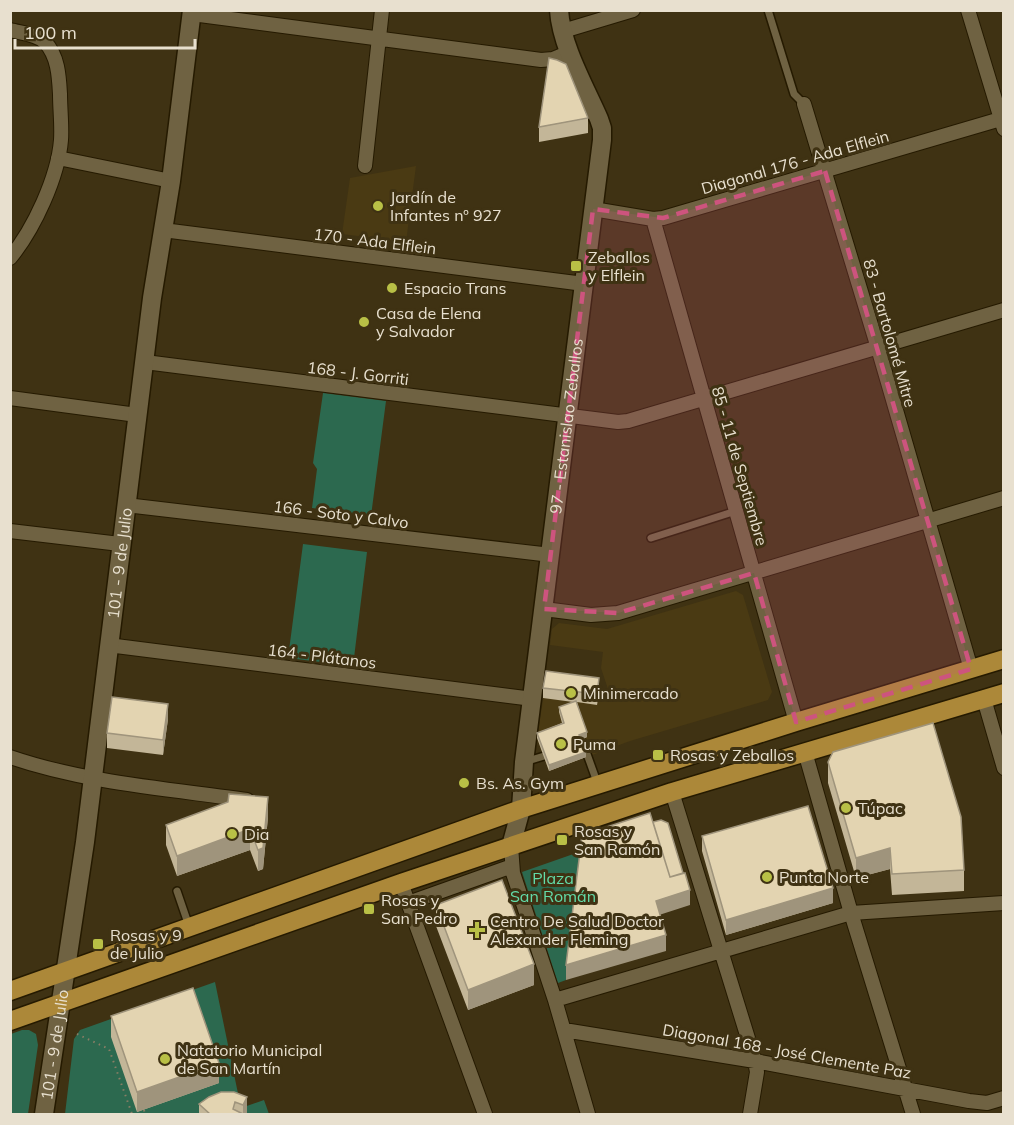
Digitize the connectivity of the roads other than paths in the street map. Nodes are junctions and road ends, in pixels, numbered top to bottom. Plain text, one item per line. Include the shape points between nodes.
1 (382, 10) edge
2 (559, 10) edge
3 (633, 10) edge
4 (768, 10) edge
5 (968, 10) edge
6 (192, 12) edge
7 (10, 30) edge
8 (563, 31) junction
9 (379, 38) junction
10 (570, 52) junction
11 (804, 104) joint
12 (1002, 122) edge
13 (58, 158) junction
14 (365, 166) dead end
15 (825, 171) junction
16 (171, 181) junction
17 (593, 209) junction
18 (653, 219) junction
19 (163, 230) junction
20 (10, 258) edge
21 (584, 284) junction
22 (1004, 310) edge
23 (878, 348) junction
24 (145, 362) junction
25 (10, 398) edge
26 (704, 400) junction
27 (137, 415) junction
28 (567, 417) junction
29 (1004, 498) edge
30 (126, 505) junction
31 (736, 511) junction
32 (927, 520) junction
33 (10, 531) edge
34 (651, 538) dead end
35 (120, 544) junction
36 (551, 555) junction
37 (754, 573) junction
38 (544, 609) junction
39 (108, 645) junction
40 (1004, 659) edge
41 (971, 669) junction
42 (1004, 693) edge
43 (533, 699) junction
44 (984, 699) junction
45 (796, 722) junction
46 (805, 752) junction
47 (10, 757) edge
48 (524, 762) junction
49 (1004, 768) edge
50 (93, 778) junction
51 (598, 784) junction
52 (672, 792) junction
53 (251, 801) edge
54 (521, 809) junction
55 (511, 846) junction
56 (512, 866) junction
57 (401, 883) junction
58 (177, 891) dead end
59 (408, 903) junction
60 (1004, 903) edge
61 (851, 913) junction
62 (189, 927) junction
63 (721, 951) junction
64 (65, 971) junction
65 (10, 990) edge
66 (555, 1000) junction
67 (59, 1005) junction
68 (10, 1021) edge
69 (564, 1030) junction
70 (755, 1061) junction
71 (906, 1089) junction
72 (1004, 1098) edge
73 (44, 1114) edge
74 (485, 1114) edge
75 (588, 1114) edge
76 (750, 1114) edge
77 (913, 1114) edge

1 - 9 street
2 - 8 street, 97 - Estanislao Zeballos
3 - 8 street
4 - 11 lane, 83 - Bartolomé Mitre via 794,94
5 - 12 street
6 - 9 street
6 - 16 street, 101 - 9 de Julio
7 - 13 street via 39,38 57,65 61,133
8 - 10 street, 97 - Estanislao Zeballos
9 - 10 street via 541,60
9 - 14 street
10 - 17 street, 97 - Estanislao Zeballos via 602,128
11 - 15 street, 83 - Bartolomé Mitre
12 - 15 street, Diagonal 176 - Ada Elflein
13 - 16 street
13 - 20 street via 28,233
15 - 18 street, Diagonal 176 - Ada Elflein
15 - 23 street, 83 - Bartolomé Mitre
16 - 19 street, 101 - 9 de Julio
17 - 18 street, Diagonal 176 - Ada Elflein
17 - 21 street, 97 - Estanislao Zeballos
18 - 26 street, 85 - 11 de Septiembre
19 - 21 street, 170 - Ada Elflein
19 - 24 street, 101 - 9 de Julio
21 - 28 street, 97 - Estanislao Zeballos
22 - 23 street, 168 - J. Gorriti
23 - 26 street, 168 - J. Gorriti
23 - 32 street, 83 - Bartolomé Mitre
24 - 27 street, 101 - 9 de Julio
24 - 28 street, 168 - J. Gorriti
25 - 27 street
26 - 28 street, 168 - J. Gorriti via 628,421
26 - 31 street, 85 - 11 de Septiembre
27 - 30 street, 101 - 9 de Julio
28 - 36 street, 97 - Estanislao Zeballos
29 - 32 street
30 - 35 street, 101 - 9 de Julio
30 - 36 street, 166 - Soto y Calvo
31 - 34 lane
31 - 37 street, 85 - 11 de Septiembre
32 - 37 street
32 - 41 street, 83 - Bartolomé Mitre
33 - 35 street
35 - 39 street, 101 - 9 de Julio
36 - 38 street, 97 - Estanislao Zeballos
37 - 38 street via 618,613 591,615
37 - 45 street, 85 - 11 de Septiembre
38 - 43 street, 97 - Estanislao Zeballos
39 - 43 street, 164 - Plátanos
39 - 50 street, 101 - 9 de Julio
40 - 41 main road
41 - 45 main road
42 - 44 main road
43 - 48 street, 97 - Estanislao Zeballos
44 - 46 main road
44 - 49 street
45 - 51 main road
46 - 52 main road
46 - 61 street
47 - 50 street
48 - 51 lane via 583,743
48 - 54 street, 97 - Estanislao Zeballos
50 - 53 street
50 - 64 street, 101 - 9 de Julio via 90,842
51 - 54 main road
52 - 55 main road
52 - 63 street
54 - 55 street, 97 - Estanislao Zeballos
54 - 62 main road
55 - 56 street
55 - 57 main road
56 - 59 street
56 - 66 street
57 - 59 street
57 - 67 main road
58 - 62 lane
59 - 74 street
60 - 61 street
61 - 63 street
61 - 71 street
62 - 64 main road
63 - 66 street
63 - 70 street
64 - 65 main road
64 - 67 street, 101 - 9 de Julio
66 - 69 street
67 - 68 main road
67 - 73 street, 101 - 9 de Julio
69 - 70 street, Diagonal 168 - José Clemente Paz
69 - 75 street
70 - 71 street, Diagonal 168 - José Clemente Paz
70 - 76 street via 757,1072
71 - 72 street, Diagonal 168 - José Clemente Paz via 987,1103
71 - 77 street

